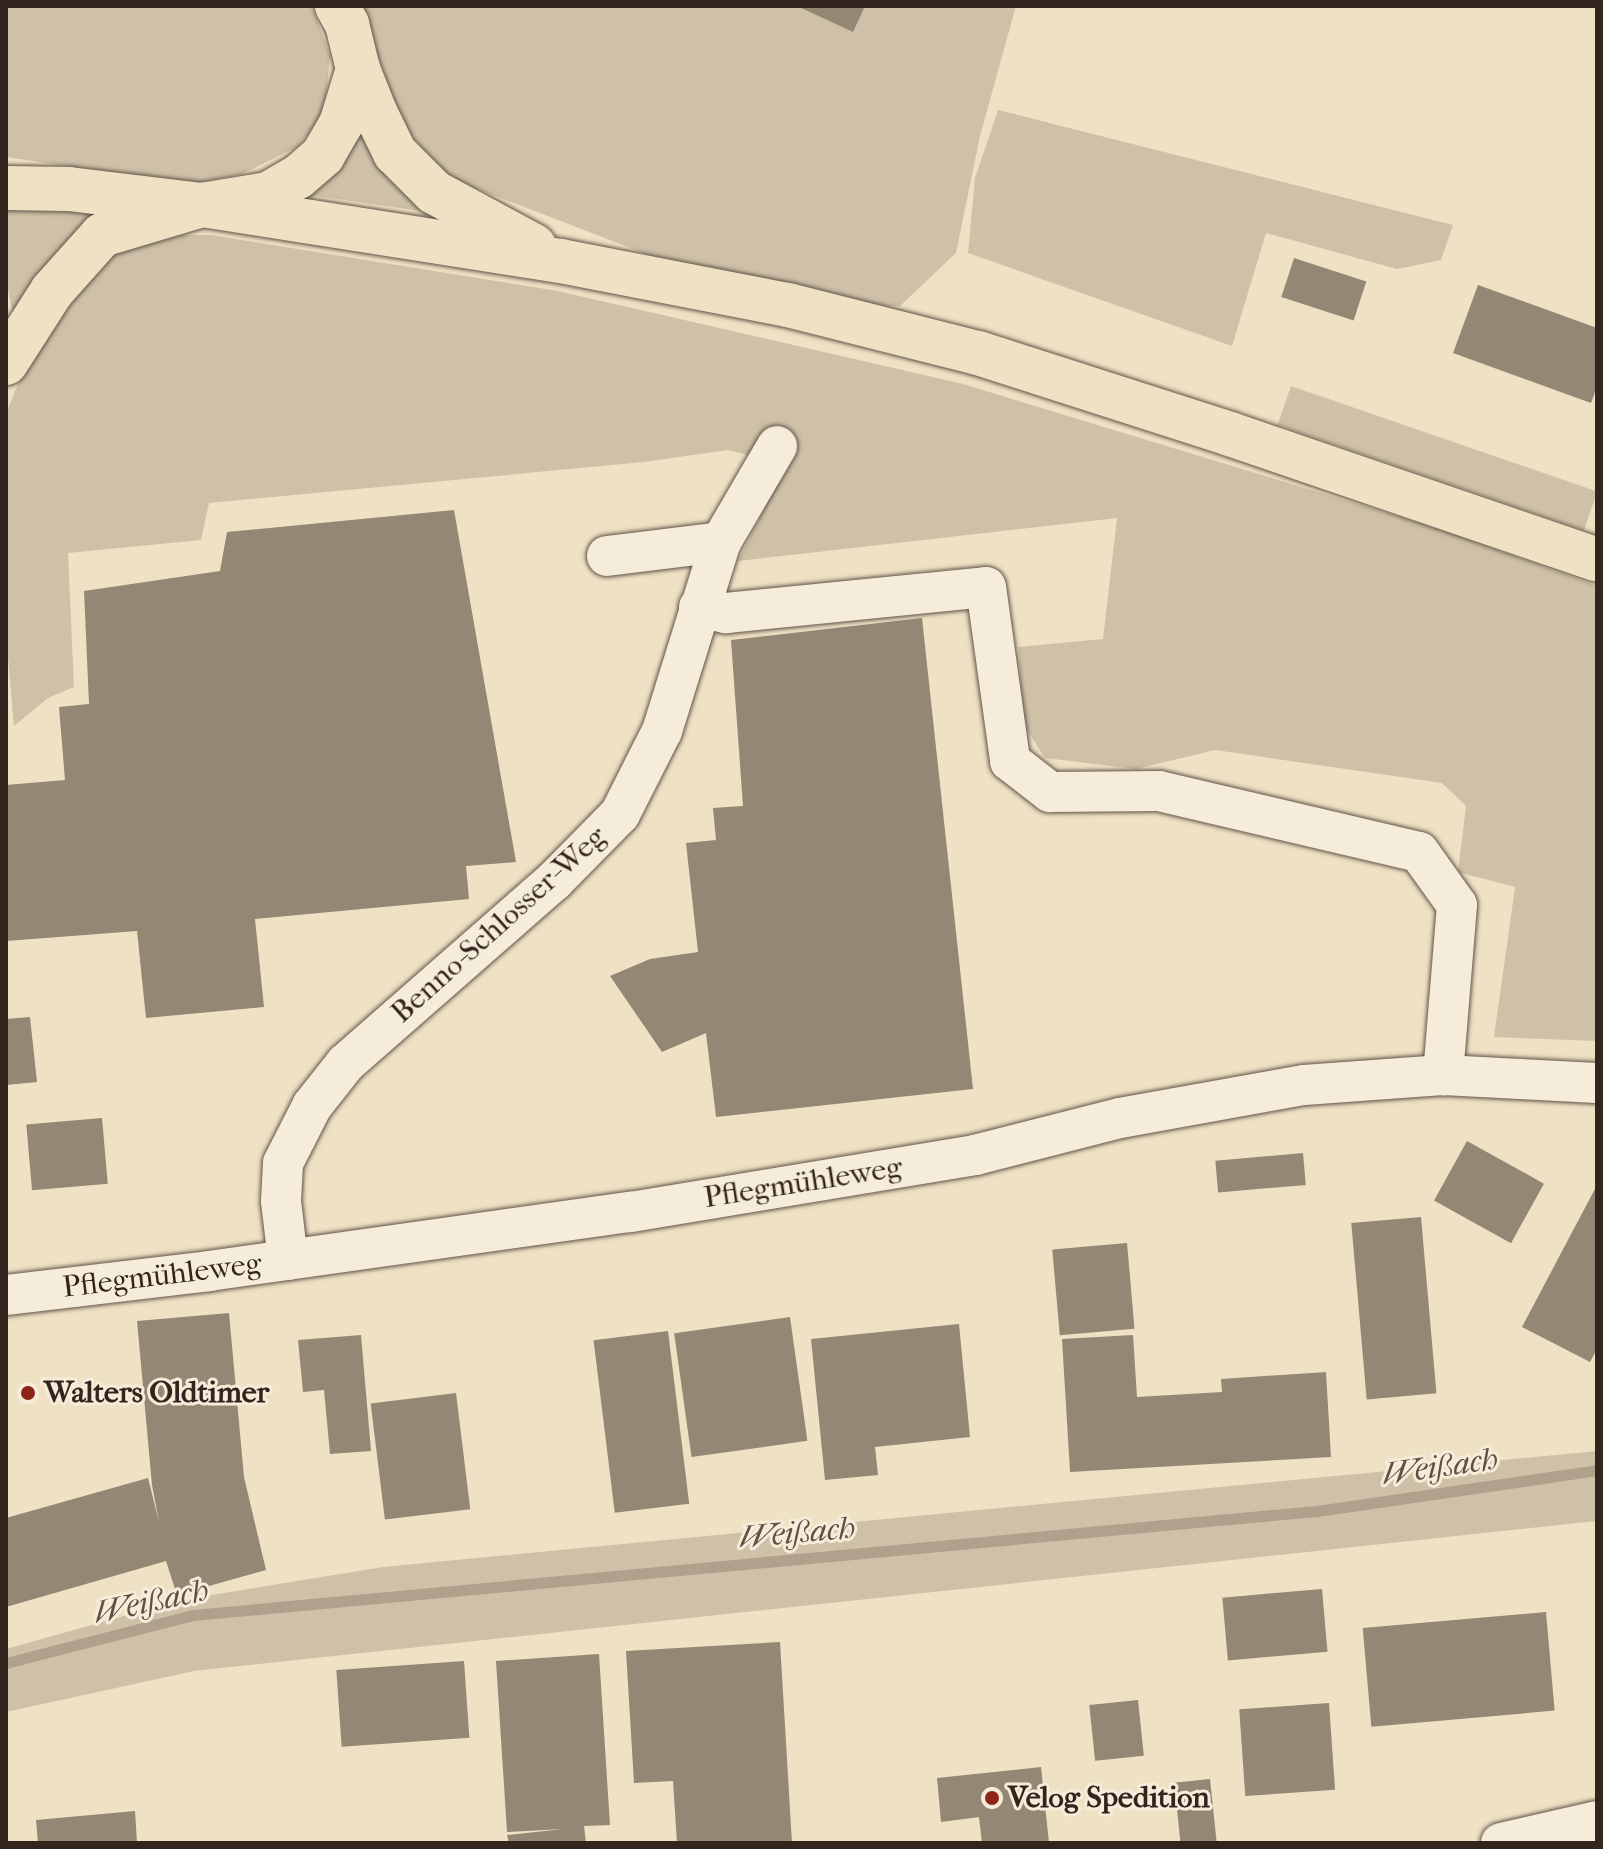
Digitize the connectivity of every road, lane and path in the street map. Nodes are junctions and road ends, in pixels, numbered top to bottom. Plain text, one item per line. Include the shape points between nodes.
1 (337, 6) edge
2 (358, 69) junction
3 (6, 188) edge
4 (202, 205) junction
5 (561, 261) junction
6 (6, 363) edge
7 (777, 446) dead end
8 (721, 542) junction
9 (607, 556) dead end
10 (1597, 560) edge
11 (699, 607) junction
12 (1443, 1075) junction
13 (1597, 1083) edge
14 (288, 1260) junction
15 (6, 1295) edge
16 (1597, 1821) edge
17 (1501, 1843) edge

1 - 2 main road
2 - 4 main road via 341,124 323,155 298,177 268,194
2 - 5 main road via 395,153 434,192
3 - 4 main road via 69,189
4 - 5 main road
4 - 6 main road via 102,235 52,291
5 - 10 main road via 788,305 978,353
7 - 8 street, Benno-Schlosser-Weg
8 - 9 street
8 - 11 street, Benno-Schlosser-Weg
11 - 12 street via 726,613 986,587 1010,761 1050,792 1159,791 1419,852 1457,905
11 - 14 street, Benno-Schlosser-Weg via 662,731 620,814 554,881 346,1063 312,1106 283,1163
12 - 13 street, Pflegmühleweg
12 - 14 street, Pflegmühleweg via 1304,1085 1120,1118 975,1155 631,1212
14 - 15 street, Pflegmühleweg
16 - 17 street

